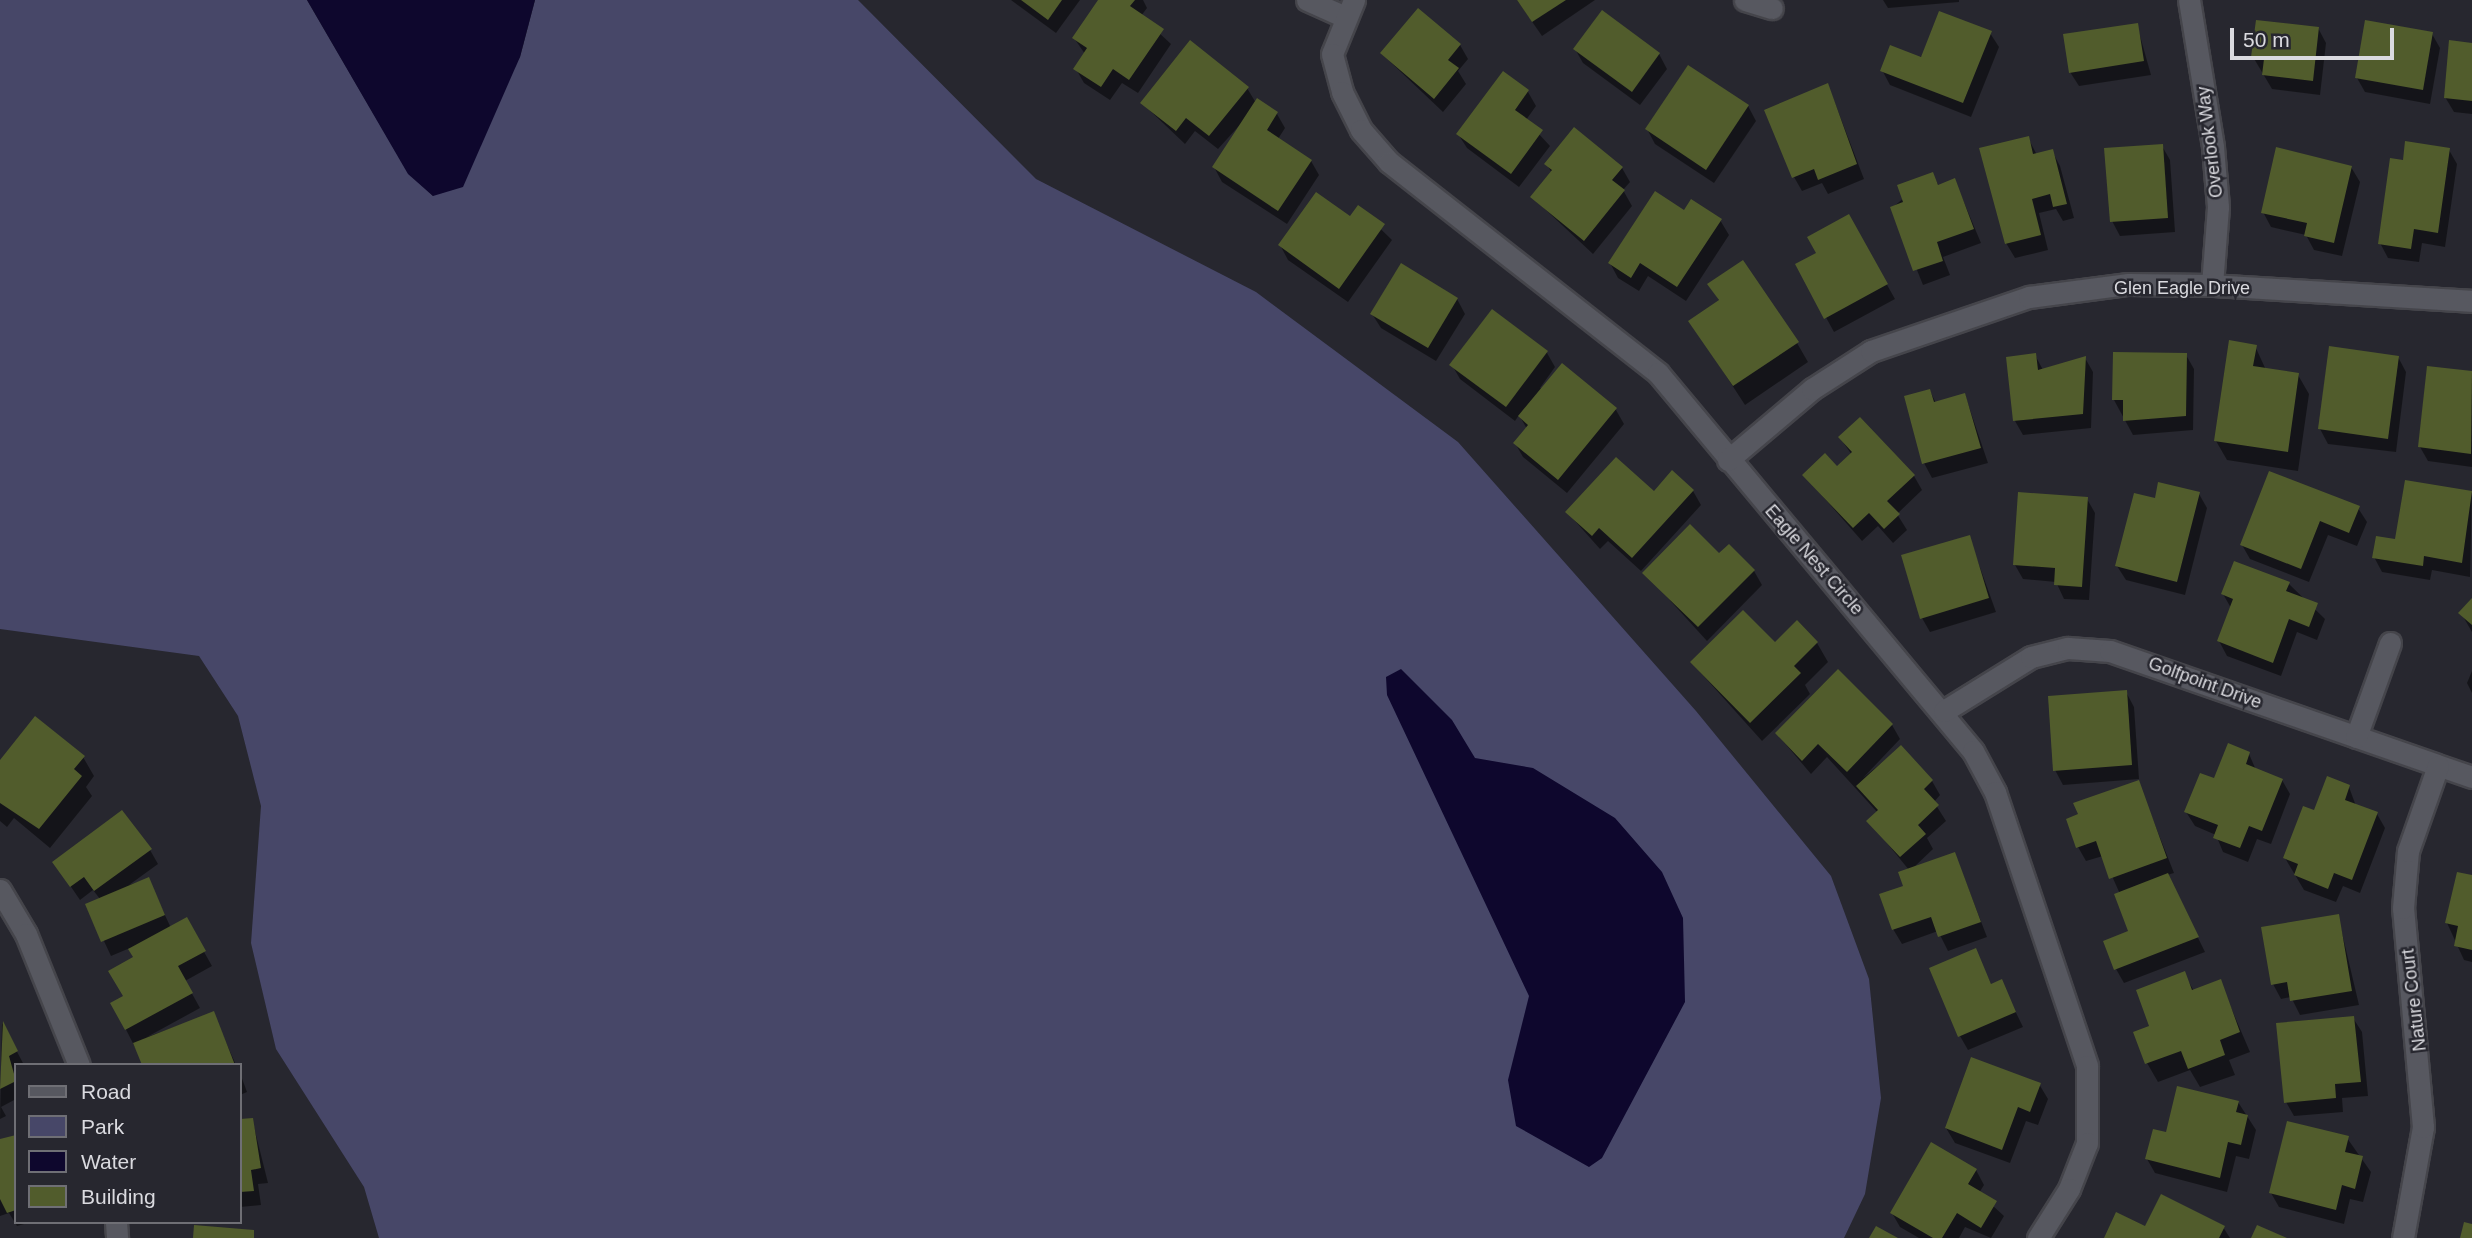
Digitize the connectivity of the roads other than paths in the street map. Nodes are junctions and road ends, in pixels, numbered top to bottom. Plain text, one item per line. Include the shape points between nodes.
1 (1307, 0) edge
2 (1745, 0) edge
3 (2189, 0) edge
4 (1349, 8) edge
5 (1772, 8) dead end
6 (2212, 285) junction
7 (2472, 301) edge
8 (1728, 460) junction
9 (2390, 643) dead end
10 (1944, 711) junction
11 (2356, 737) junction
12 (2438, 766) junction
13 (2472, 777) edge
14 (0, 890) edge
15 (78, 1063) edge
16 (2038, 1238) edge
17 (2403, 1238) edge

1 - 4 street
2 - 5 street
3 - 6 street, Overlook Way via 2218,207
4 - 8 street, Eagle Nest Circle via 1332,54 1342,92 1361,130 1389,162 1658,373
6 - 7 street, Glen Eagle Drive
6 - 8 street, Glen Eagle Drive via 2128,284 2029,297 1939,322 1871,351 1812,389
8 - 10 street, Eagle Nest Circle
9 - 11 street
10 - 11 street, Golfpoint Drive via 1995,673 2068,648 2136,659
10 - 16 street, Eagle Nest Circle via 1995,792 2087,1066 2087,1143
11 - 12 street, Golfpoint Drive
12 - 13 street, Golfpoint Drive
12 - 17 street, Nature Court via 2408,851 2403,908 2423,1127
14 - 15 street via 26,934

